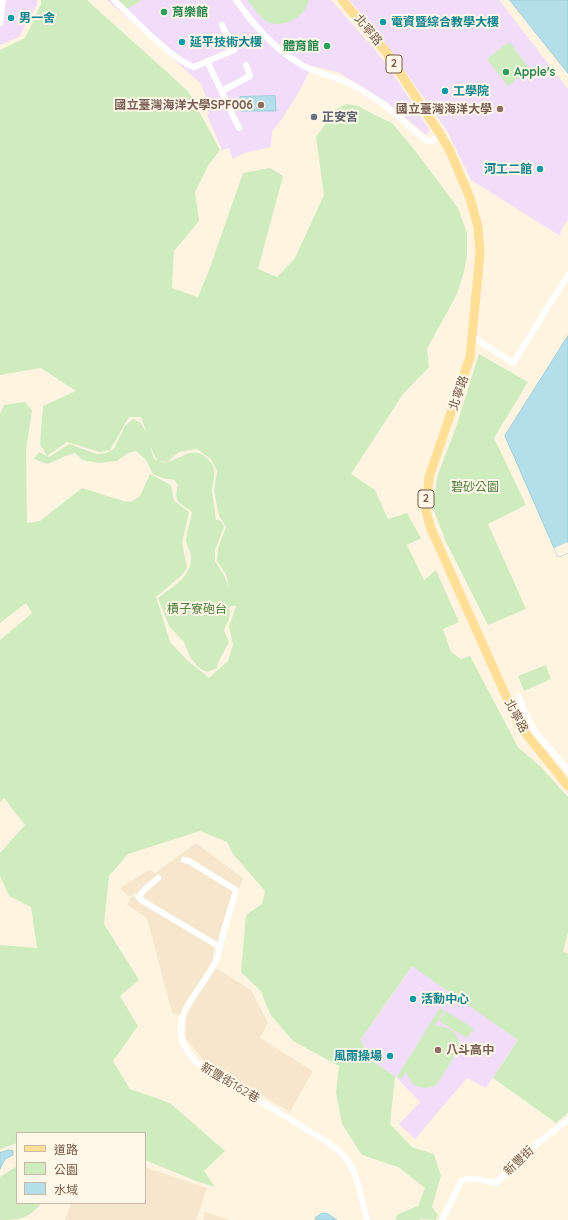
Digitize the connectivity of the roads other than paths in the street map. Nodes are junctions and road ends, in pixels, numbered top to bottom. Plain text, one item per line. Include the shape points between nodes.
1 (3, 0) edge
2 (114, 0) edge
3 (236, 0) edge
4 (342, 0) edge
5 (0, 24) edge
6 (222, 25) dead end
7 (208, 61) junction
8 (246, 65) dead end
9 (222, 91) junction
10 (239, 128) dead end
11 (440, 134) junction
12 (568, 275) edge
13 (473, 337) junction
14 (519, 697) dead end
15 (568, 770) edge
16 (568, 786) edge
17 (184, 860) dead end
18 (158, 878) dead end
19 (220, 947) junction
20 (568, 1120) edge
21 (368, 1220) edge
22 (442, 1220) edge

1 - 5 street
2 - 7 street via 188,65 194,67
3 - 11 street via 257,28 288,55 312,70 337,77 359,88 428,141 432,141
4 - 11 main road, 北寧路 / 2 via 387,53
6 - 7 street via 234,50
7 - 9 street
8 - 9 street via 250,76
9 - 10 street
11 - 13 main road, 北寧路 / 2 via 470,198 478,227 480,253
12 - 13 street via 513,363
13 - 16 main road, 北寧路 / 2 via 467,368 429,477 427,518 519,725
14 - 15 street via 536,733
17 - 19 street, 新豐街162巷 via 190,861 236,890
18 - 19 street via 141,892 141,900
19 - 21 street, 新豐街162巷 via 216,959 183,1013 180,1026 183,1044 188,1054 197,1063 336,1148 353,1171
20 - 22 street, 新豐街 via 539,1142 496,1183 474,1179 461,1181

